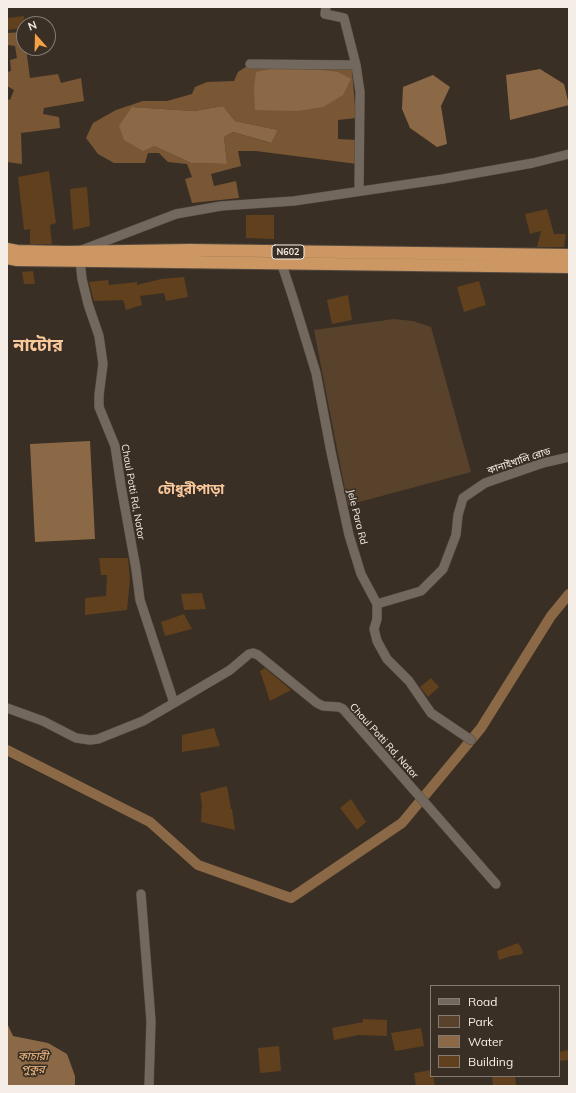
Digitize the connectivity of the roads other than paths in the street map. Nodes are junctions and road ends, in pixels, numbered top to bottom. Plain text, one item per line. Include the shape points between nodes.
1 (326, 7) edge
2 (250, 64) dead end
3 (356, 65) junction
4 (569, 154) edge
5 (359, 191) junction
6 (7, 249) edge
7 (569, 255) edge
8 (73, 256) junction
9 (7, 258) edge
10 (281, 262) junction
11 (569, 267) edge
12 (569, 457) edge
13 (377, 604) junction
14 (174, 703) junction
15 (7, 708) edge
16 (470, 740) dead end
17 (496, 884) dead end
18 (141, 894) dead end
19 (149, 1086) edge

1 - 3 street via 325,14 344,18
2 - 3 street
3 - 5 street via 360,92
4 - 5 street via 501,169
5 - 8 street via 222,206 176,214
6 - 8 highway, N602
7 - 8 highway, N602 via 189,250
8 - 9 highway, N602 via 17,260
8 - 10 highway, N602
8 - 14 street, Chaul Potti Rd, Nator via 99,336 102,364 100,407 115,446 140,600
10 - 11 highway, N602
10 - 13 street, Jele Para Rd via 316,373 349,534 361,574
12 - 13 street, কানাইখালি রোড via 485,483 463,498 456,535 443,569 421,591
13 - 16 street via 374,629 377,641 387,659 409,681 431,713
14 - 15 street, Chaul Potti Rd, Nator via 128,728 90,740 76,738 43,721
14 - 17 street, Chaul Potti Rd, Nator via 230,670 249,654 258,654 317,703 343,709
18 - 19 street via 150,1021

